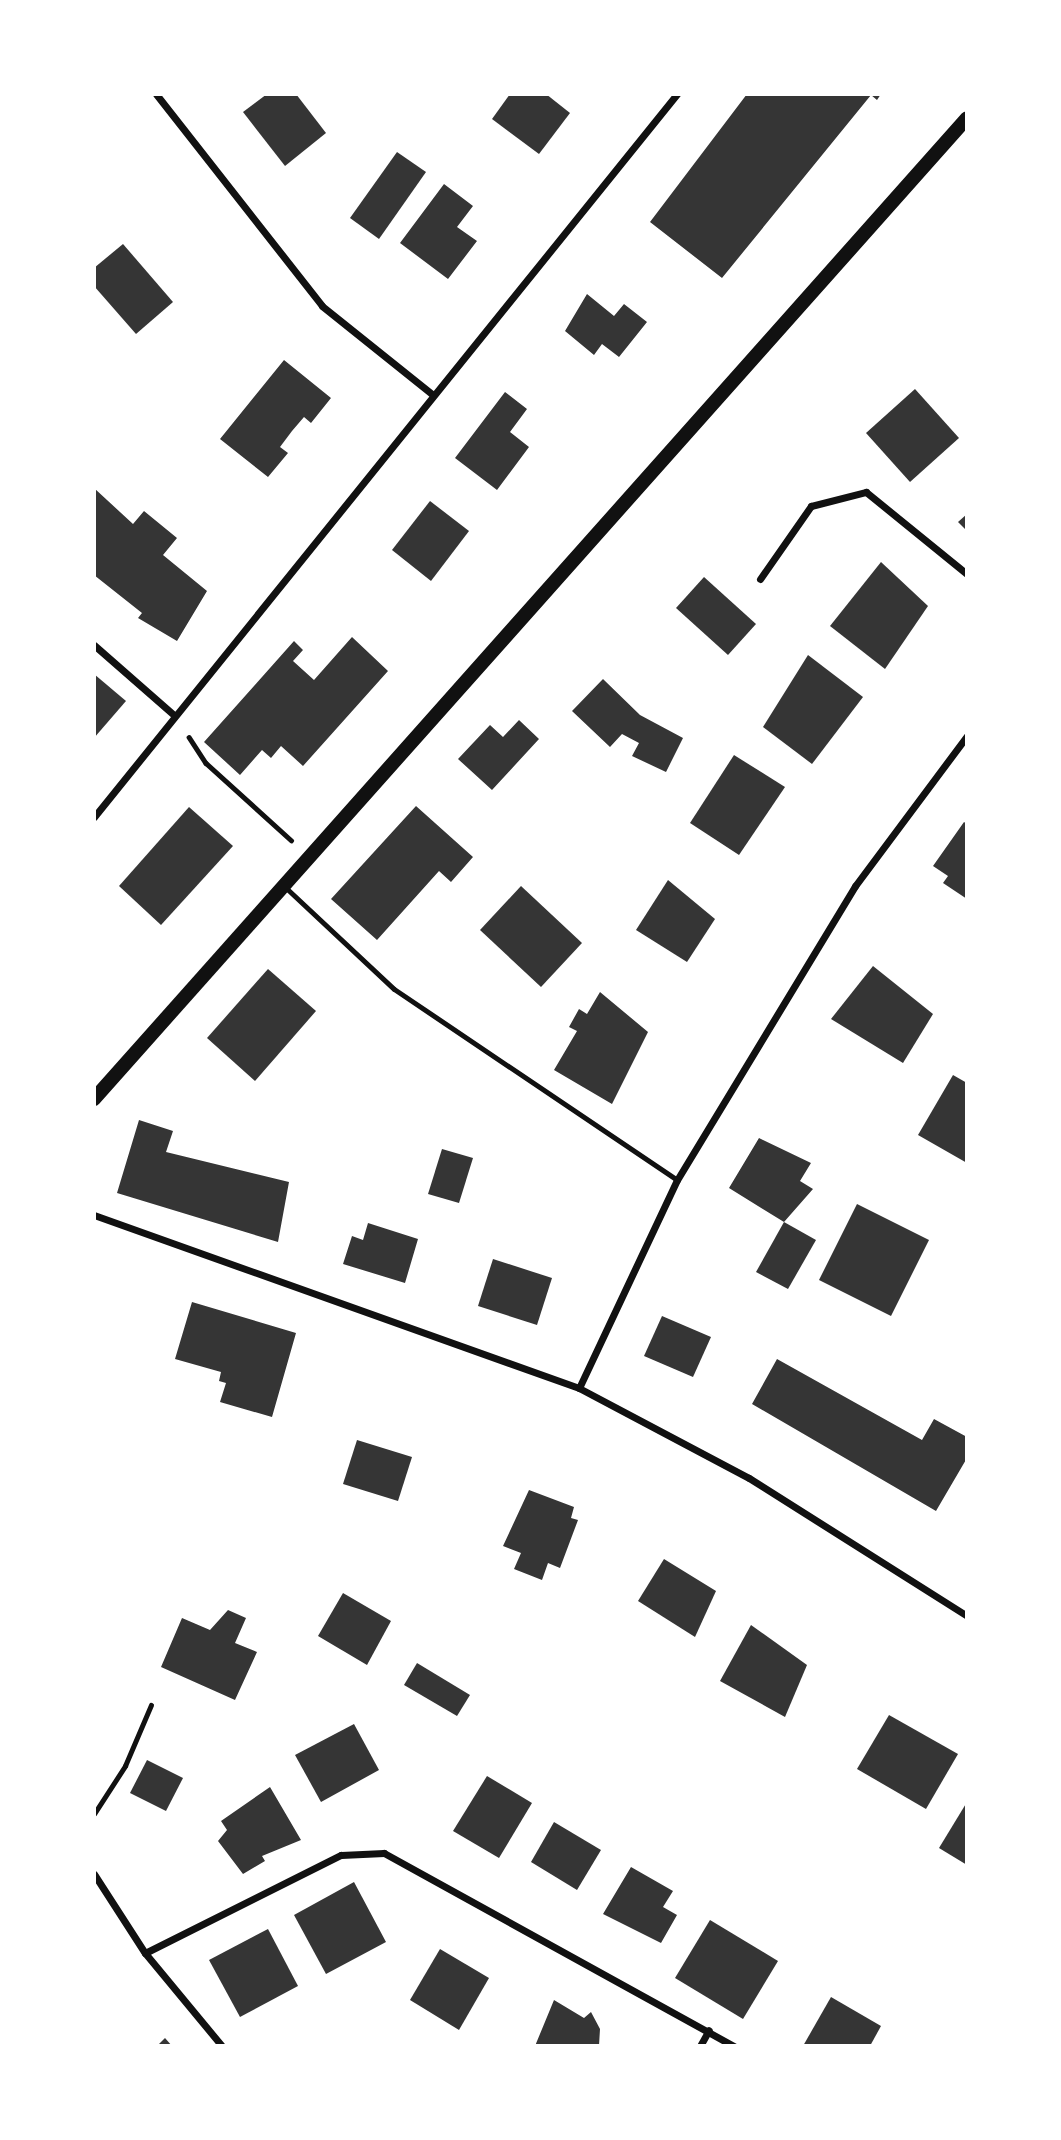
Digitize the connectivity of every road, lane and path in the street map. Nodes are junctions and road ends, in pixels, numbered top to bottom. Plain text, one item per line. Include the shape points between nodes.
1 (156, 94) edge
2 (677, 94) edge
3 (967, 118) edge
4 (433, 395) junction
5 (967, 574) edge
6 (760, 579) dead end
7 (94, 645) edge
8 (174, 715) junction
9 (967, 736) edge
10 (94, 817) edge
11 (313, 858) junction
12 (285, 887) junction
13 (94, 1099) edge
14 (677, 1180) junction
15 (94, 1215) edge
16 (579, 1388) junction
17 (967, 1616) edge
18 (151, 1705) dead end
19 (94, 1814) edge
20 (94, 1874) edge
21 (145, 1953) junction
22 (709, 2030) junction
23 (222, 2046) edge
24 (700, 2046) edge
25 (734, 2046) edge

1 - 4 street via 322,306
2 - 4 street
3 - 11 main road
4 - 8 street
5 - 6 street via 866,492 811,506
7 - 8 street
8 - 10 street
8 - 11 path via 206,763
9 - 14 street via 855,886
11 - 12 main road
12 - 13 main road
12 - 14 lane via 394,989
14 - 16 street
15 - 16 street
16 - 17 street via 749,1478
18 - 19 path via 125,1766
20 - 21 street
21 - 22 street via 341,1855 383,1853
21 - 23 street
22 - 24 street
22 - 25 street

